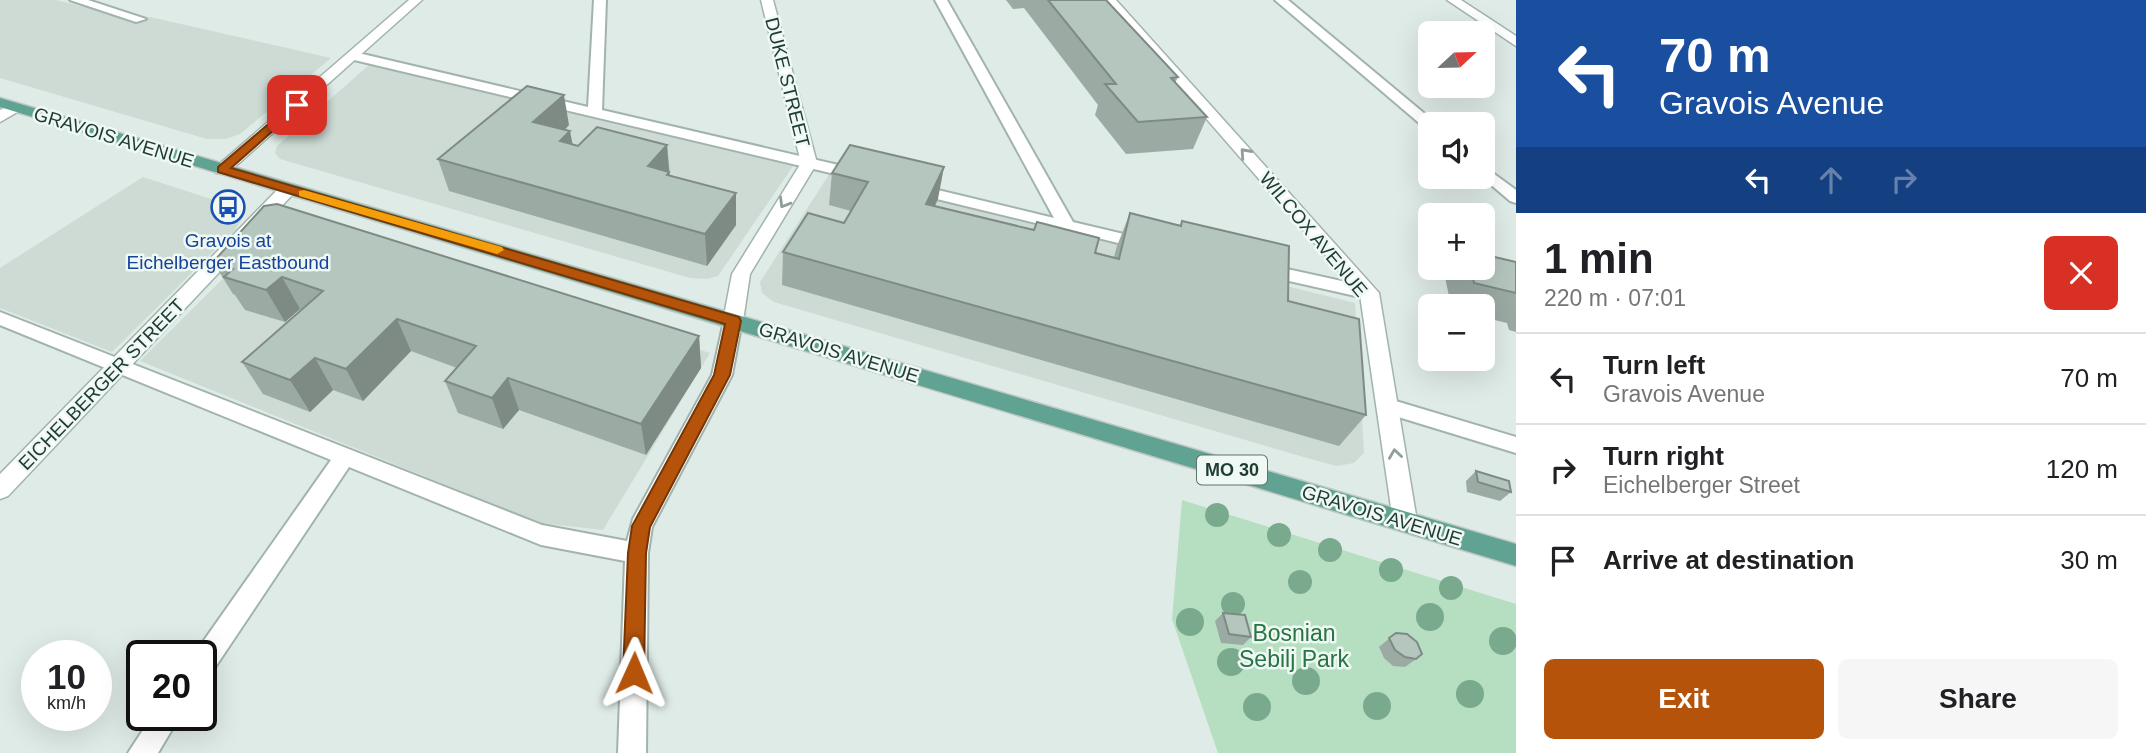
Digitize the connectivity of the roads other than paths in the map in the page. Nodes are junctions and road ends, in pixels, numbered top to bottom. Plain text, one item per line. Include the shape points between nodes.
1 (76, 0) edge
2 (416, 0) edge
3 (600, 0) edge
4 (767, 0) edge
5 (941, 0) edge
6 (1109, 0) edge
7 (1281, 0) edge
8 (1453, 0) edge
9 (140, 19) dead end
10 (1516, 42) edge
11 (354, 56) junction
12 (8, 105) edge
13 (595, 114) junction
14 (1418, 115) edge
15 (0, 117) edge
16 (809, 163) junction
17 (222, 170) junction
18 (874, 179) edge
19 (1495, 180) edge
20 (900, 185) edge
21 (288, 189) junction
22 (1516, 198) edge
23 (1068, 228) junction
24 (1161, 248) edge
25 (1254, 268) edge
26 (1369, 293) junction
27 (0, 318) edge
28 (733, 321) junction
29 (118, 367) junction
30 (1389, 407) junction
31 (1516, 445) edge
32 (344, 457) junction
33 (0, 489) edge
34 (1405, 522) junction
35 (637, 553) junction
36 (1516, 555) edge
37 (217, 643) edge
38 (157, 731) edge
39 (142, 753) edge
40 (632, 753) edge

1 - 9 lane
2 - 11 street
3 - 13 lane
4 - 16 street, DUKE STREET
5 - 23 lane
26 -> 6 street, WILCOX AVENUE
7 - 14 lane
8 - 10 street
11 - 13 lane
11 - 17 street
12 - 15 street
12 - 17 main road, GRAVOIS AVENUE / MO 30
13 - 16 lane
16 - 18 lane
16 -> 28 street, DUKE STREET via 741,274
17 - 21 main road, GRAVOIS AVENUE / MO 30
19 - 22 lane
20 - 23 lane
21 - 28 main road, GRAVOIS AVENUE / MO 30
21 - 29 street, EICHELBERGER STREET
23 - 24 lane
25 - 26 lane
26 - 30 street, WILCOX AVENUE
27 - 29 lane
28 - 34 main road, GRAVOIS AVENUE / MO 30
28 - 35 lane, DUKE STREET via 722,375 641,526
29 - 32 lane
29 - 33 street, EICHELBERGER STREET
30 - 31 lane
34 -> 30 street, WILCOX AVENUE
32 - 35 lane via 541,535
32 - 37 lane
34 - 36 main road, GRAVOIS AVENUE / MO 30
35 - 40 lane, DUKE STREET
38 - 39 lane

